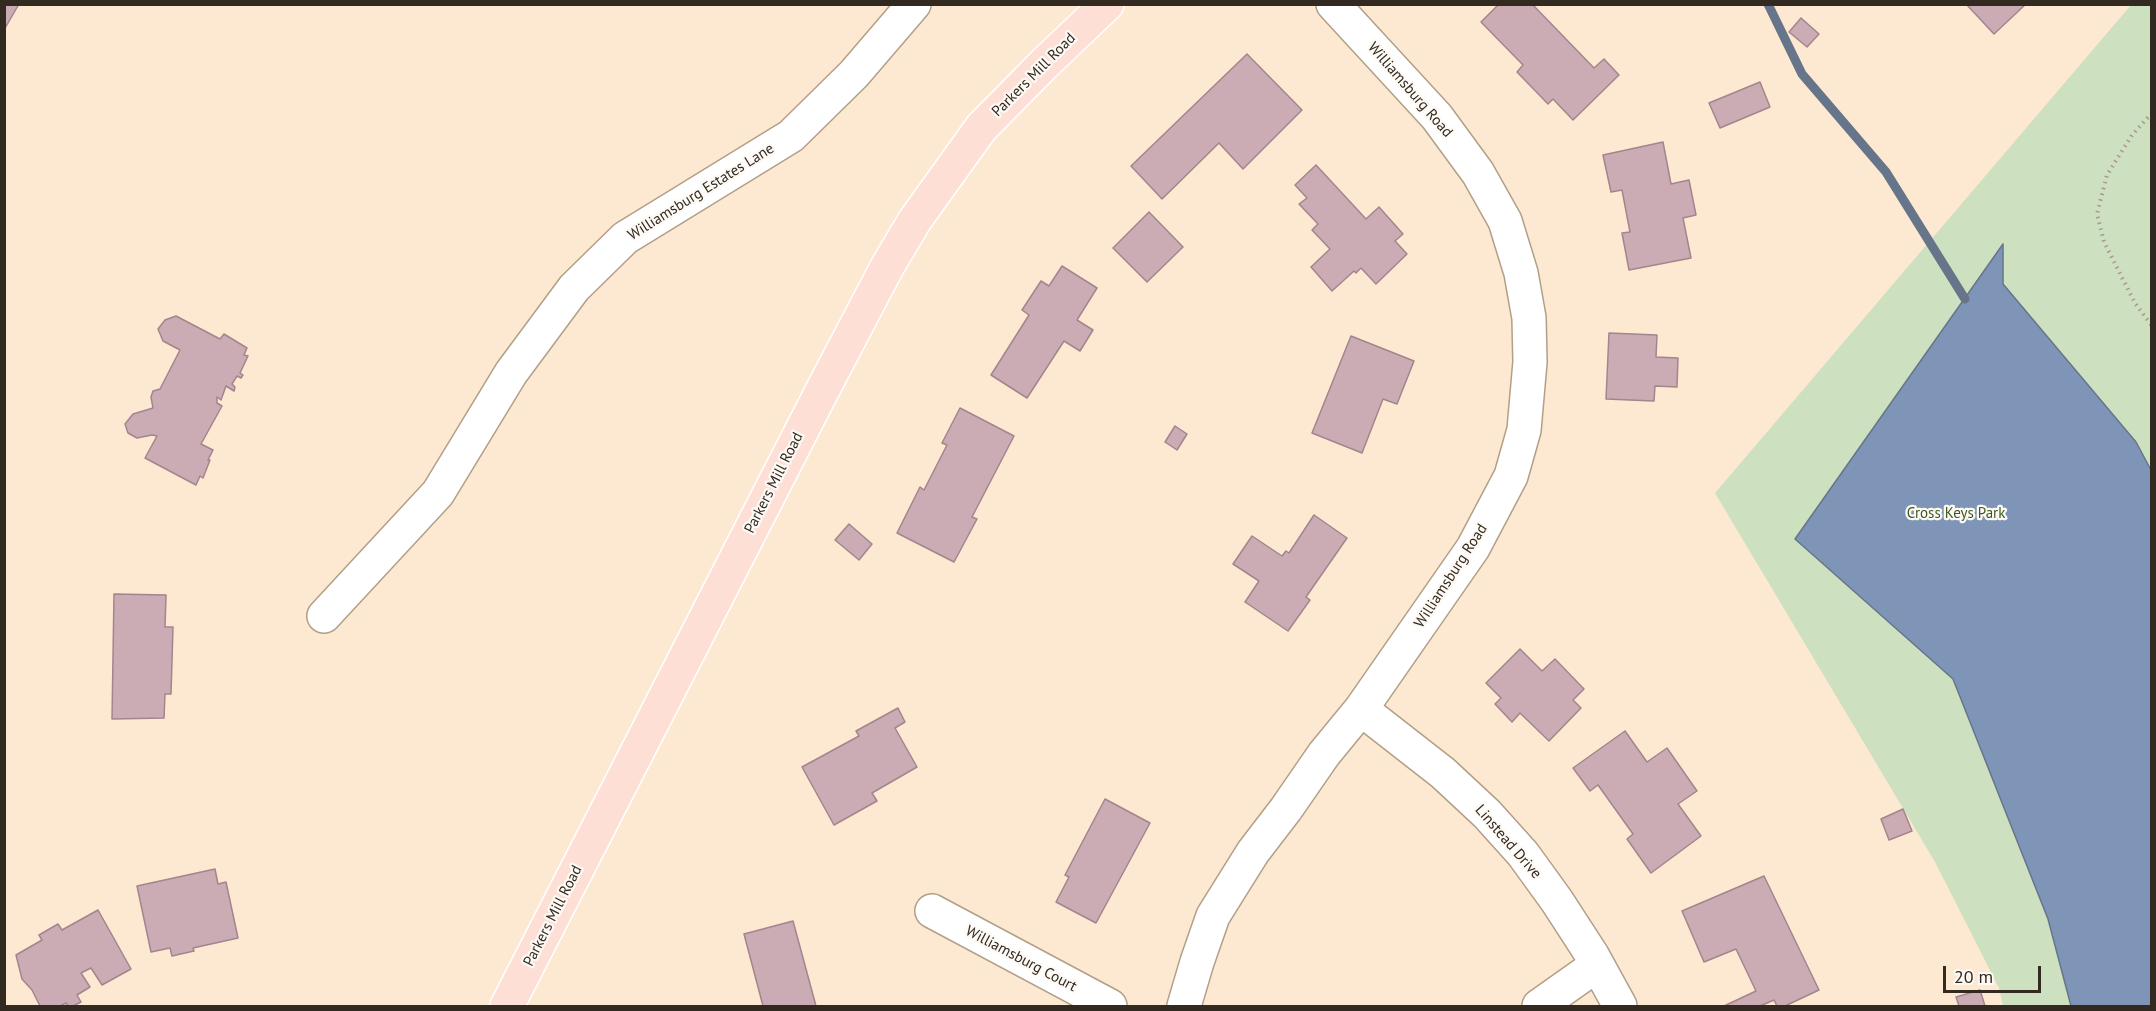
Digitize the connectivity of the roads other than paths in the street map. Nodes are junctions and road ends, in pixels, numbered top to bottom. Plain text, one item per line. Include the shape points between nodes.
1 (914, 4) edge
2 (1107, 4) edge
3 (1333, 4) edge
4 (324, 616) dead end
5 (1361, 709) junction
6 (932, 911) dead end
7 (1597, 965) junction
8 (507, 1006) edge
9 (1110, 1006) edge
10 (1184, 1006) edge
11 (1539, 1006) edge
12 (1620, 1006) edge

1 - 4 street, Williamsburg Estates Lane via 855,74 791,136 625,238 574,288 512,373 438,493
2 - 8 main road, Parkers Mill Road via 981,128 915,220 816,402
3 - 5 street, Williamsburg Road via 1437,117 1478,173 1505,222 1521,273 1529,318 1524,430 1511,476 1473,548
5 - 7 street, Linstead Drive via 1443,773 1487,814 1523,854
5 - 10 street, Williamsburg Road via 1253,852 1213,916
6 - 9 street, Williamsburg Court
7 - 11 street
7 - 12 street, Linstead Drive

